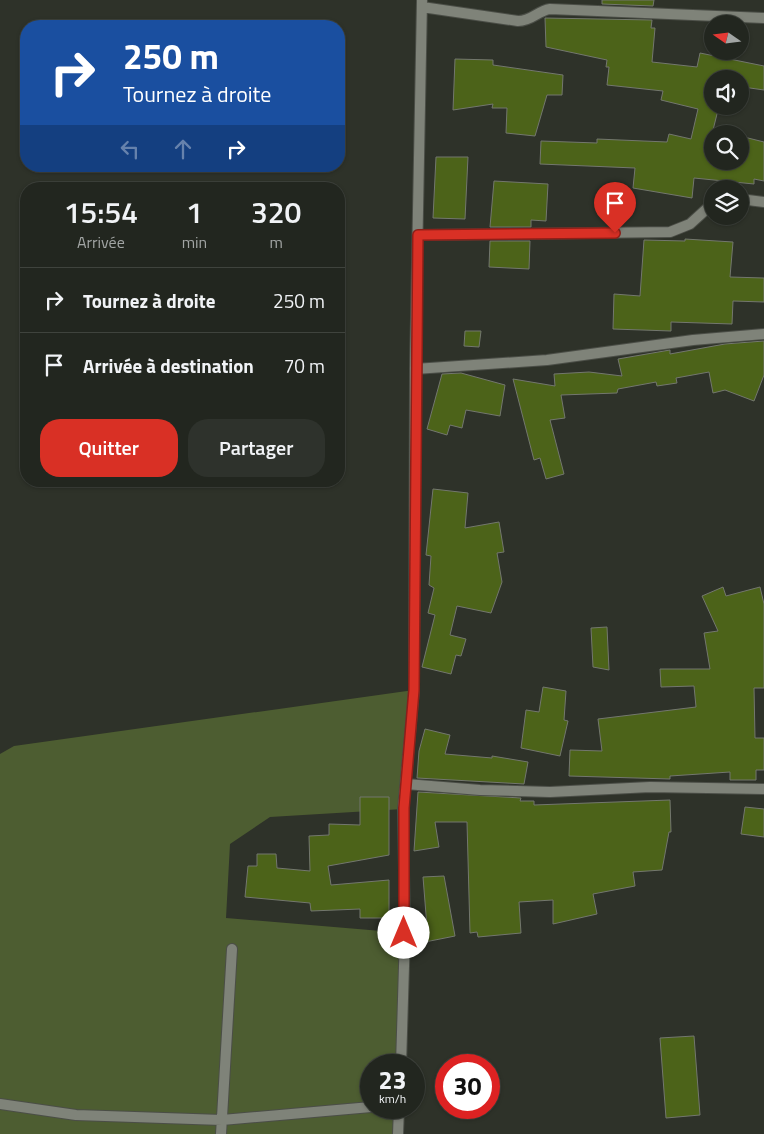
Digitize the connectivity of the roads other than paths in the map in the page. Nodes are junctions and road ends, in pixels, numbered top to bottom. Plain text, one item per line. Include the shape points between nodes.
1 (422, 4) edge
2 (764, 18) edge
3 (749, 200) edge
4 (764, 202) edge
5 (704, 211) edge
6 (418, 235) junction
7 (764, 334) edge
8 (415, 369) junction
9 (406, 784) junction
10 (764, 789) edge
11 (232, 950) dead end
12 (401, 1054) edge
13 (0, 1104) edge
14 (360, 1108) edge
15 (399, 1119) edge
16 (222, 1120) junction
17 (221, 1134) edge
18 (398, 1134) edge

1 - 2 street via 518,21 528,21 550,9
1 - 6 street
3 - 4 street
5 - 6 street via 690,224 670,232
6 - 8 street
7 - 8 street via 547,360
8 - 9 street via 414,690
9 - 10 street via 550,792 650,787
9 - 12 street
11 - 16 street
13 - 16 street via 76,1115
14 - 16 street
15 - 18 street
16 - 17 street

